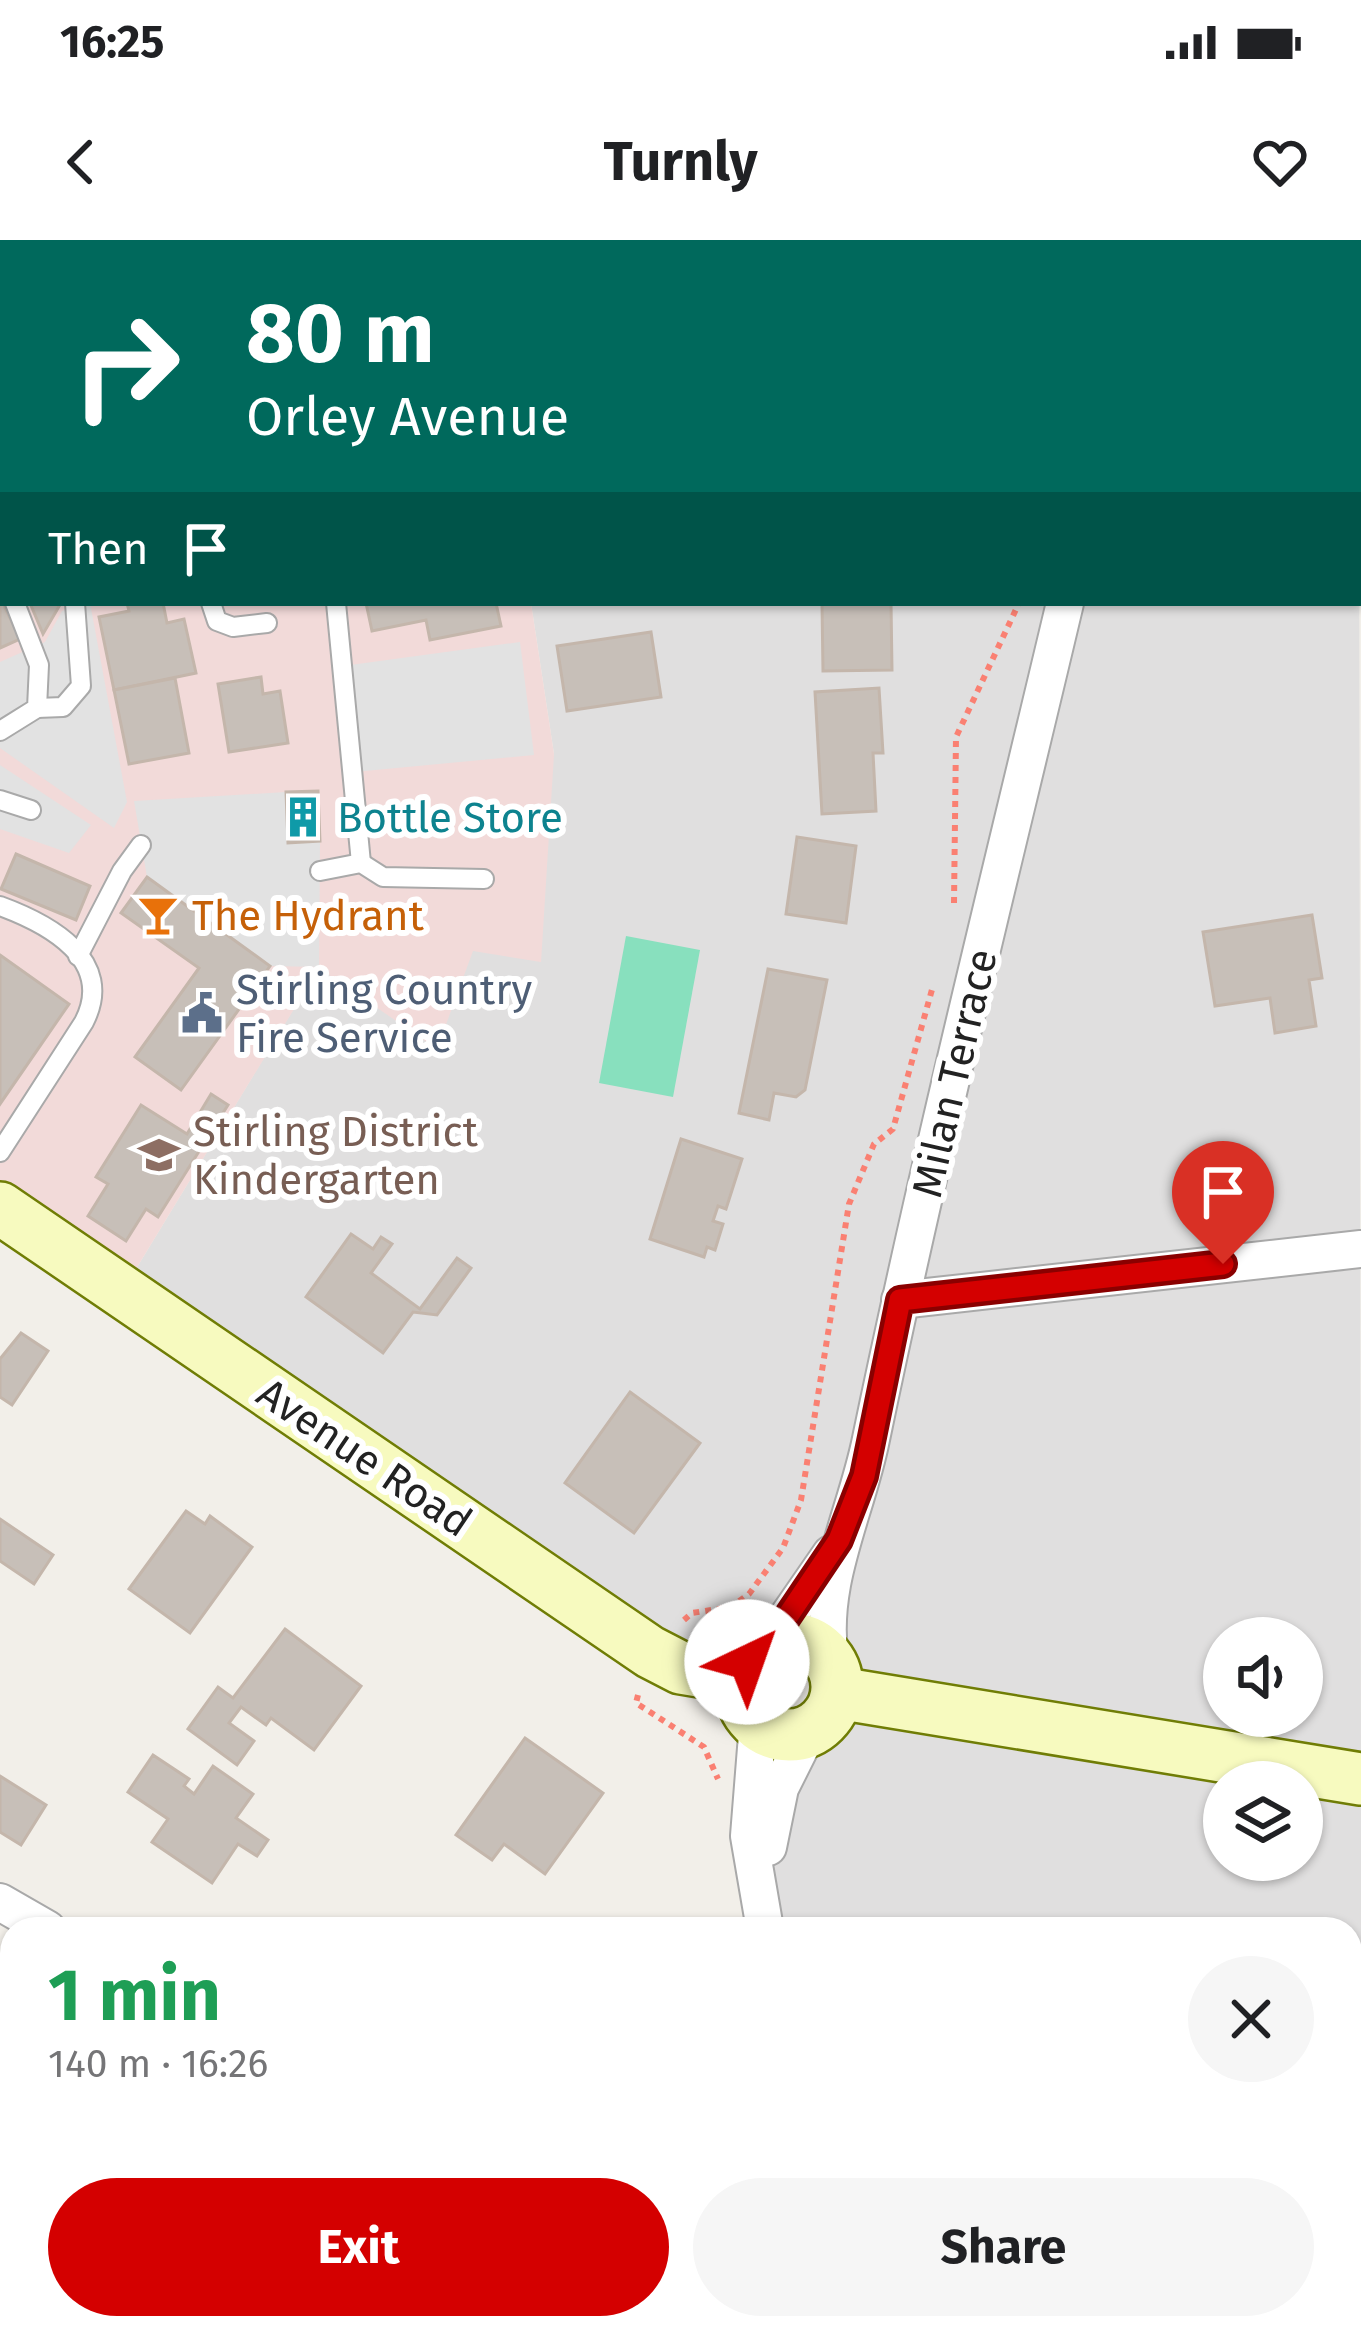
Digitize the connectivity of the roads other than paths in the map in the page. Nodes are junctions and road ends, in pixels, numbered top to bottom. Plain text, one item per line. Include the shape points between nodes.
1 (16, 606) edge
2 (75, 606) edge
3 (212, 606) edge
4 (336, 606) edge
5 (1064, 606) edge
6 (267, 623) dead end
7 (37, 708) junction
8 (0, 731) edge
9 (0, 800) edge
10 (31, 810) dead end
11 (141, 845) dead end
12 (361, 863) junction
13 (320, 871) dead end
14 (484, 879) dead end
15 (0, 906) edge
16 (78, 956) junction
17 (0, 1152) edge
18 (0, 1208) edge
19 (1361, 1249) edge
20 (900, 1300) junction
21 (839, 1540) junction
22 (757, 1681) junction
23 (825, 1695) junction
24 (1361, 1780) edge
25 (763, 1917) edge

1 - 7 lane via 40,665
2 - 7 lane via 81,686 63,707
3 - 6 lane via 217,621 233,627
4 - 12 lane
5 - 20 street, Milan Terrace
7 - 8 lane
9 - 10 lane
11 - 16 lane
12 - 13 lane
12 - 14 lane via 383,878
15 - 16 lane via 41,922
16 - 17 lane via 92,1005
18 - 22 street, Avenue Road via 650,1652 681,1668
19 - 20 street
20 - 21 street, Milan Terrace via 864,1476
21 - 22 street, Milan Terrace
21 - 23 street, Milan Terrace
22 - 23 street via 772,1732 792,1736
22 - 23 street via 804,1640 819,1647
22 - 25 street via 749,1836
23 - 24 street
23 - 25 street via 780,1788

